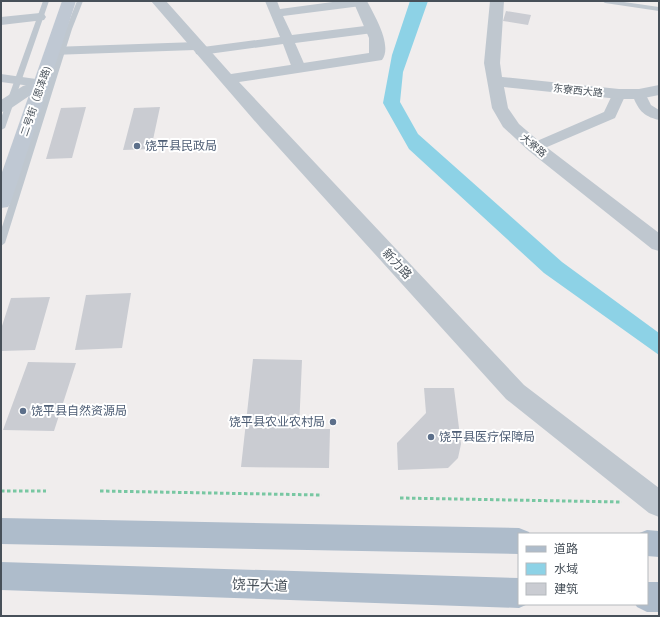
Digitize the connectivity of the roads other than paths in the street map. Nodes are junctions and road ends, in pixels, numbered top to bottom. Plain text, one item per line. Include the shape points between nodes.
1 (46, 1) edge
2 (60, 1) edge
3 (69, 1) edge
4 (80, 1) edge
5 (158, 1) edge
6 (162, 1) edge
7 (497, 1) edge
8 (605, 1) edge
9 (360, 2) edge
10 (274, 7) edge
11 (659, 9) edge
12 (40, 17) junction
13 (1, 22) edge
14 (373, 29) junction
15 (288, 40) junction
16 (199, 48) junction
17 (57, 51) junction
18 (299, 68) junction
19 (1, 78) edge
20 (227, 79) junction
21 (496, 81) junction
22 (659, 90) edge
23 (21, 94) edge
24 (619, 94) junction
25 (639, 94) junction
26 (659, 116) edge
27 (1, 128) edge
28 (535, 147) junction
29 (1, 164) edge
30 (1, 202) edge
31 (1, 243) edge
32 (659, 244) edge
33 (659, 504) edge
34 (1, 531) edge
35 (518, 541) edge
36 (648, 543) edge
37 (659, 544) edge
38 (1, 576) edge
39 (518, 592) edge
40 (648, 596) edge
41 (659, 597) edge

1 - 12 lane
2 - 23 main road, 二号街（恩泽路)
3 - 17 main road, 二号街（恩泽路)
4 - 17 lane
5 - 6 street
5 - 16 street, 新力路
7 - 21 street, 大寮路 via 492,63
8 - 11 lane
9 - 10 street
9 - 14 street
10 - 15 street
12 - 13 street
12 - 23 lane
14 - 15 street
14 - 18 street via 377,38 377,57
15 - 16 street
15 - 18 street
16 - 17 street
16 - 20 street, 新力路
17 - 23 main road, 二号街（恩泽路)
17 - 31 lane
18 - 20 street
19 - 23 street
20 - 33 street, 新力路 via 516,392
21 - 24 street, 东寮西大路
21 - 28 street, 大寮路 via 500,108 512,127
22 - 25 street, 东寮西大路
23 - 27 lane
23 - 29 main road, 二号街（恩泽路)
23 - 30 main road, 二号街（恩泽路)
24 - 25 street, 东寮西大路
24 - 28 street via 610,115
25 - 26 street via 645,108
28 - 32 street, 大寮路
34 - 35 main road
36 - 37 main road
38 - 39 main road, 饶平大道
40 - 41 main road

